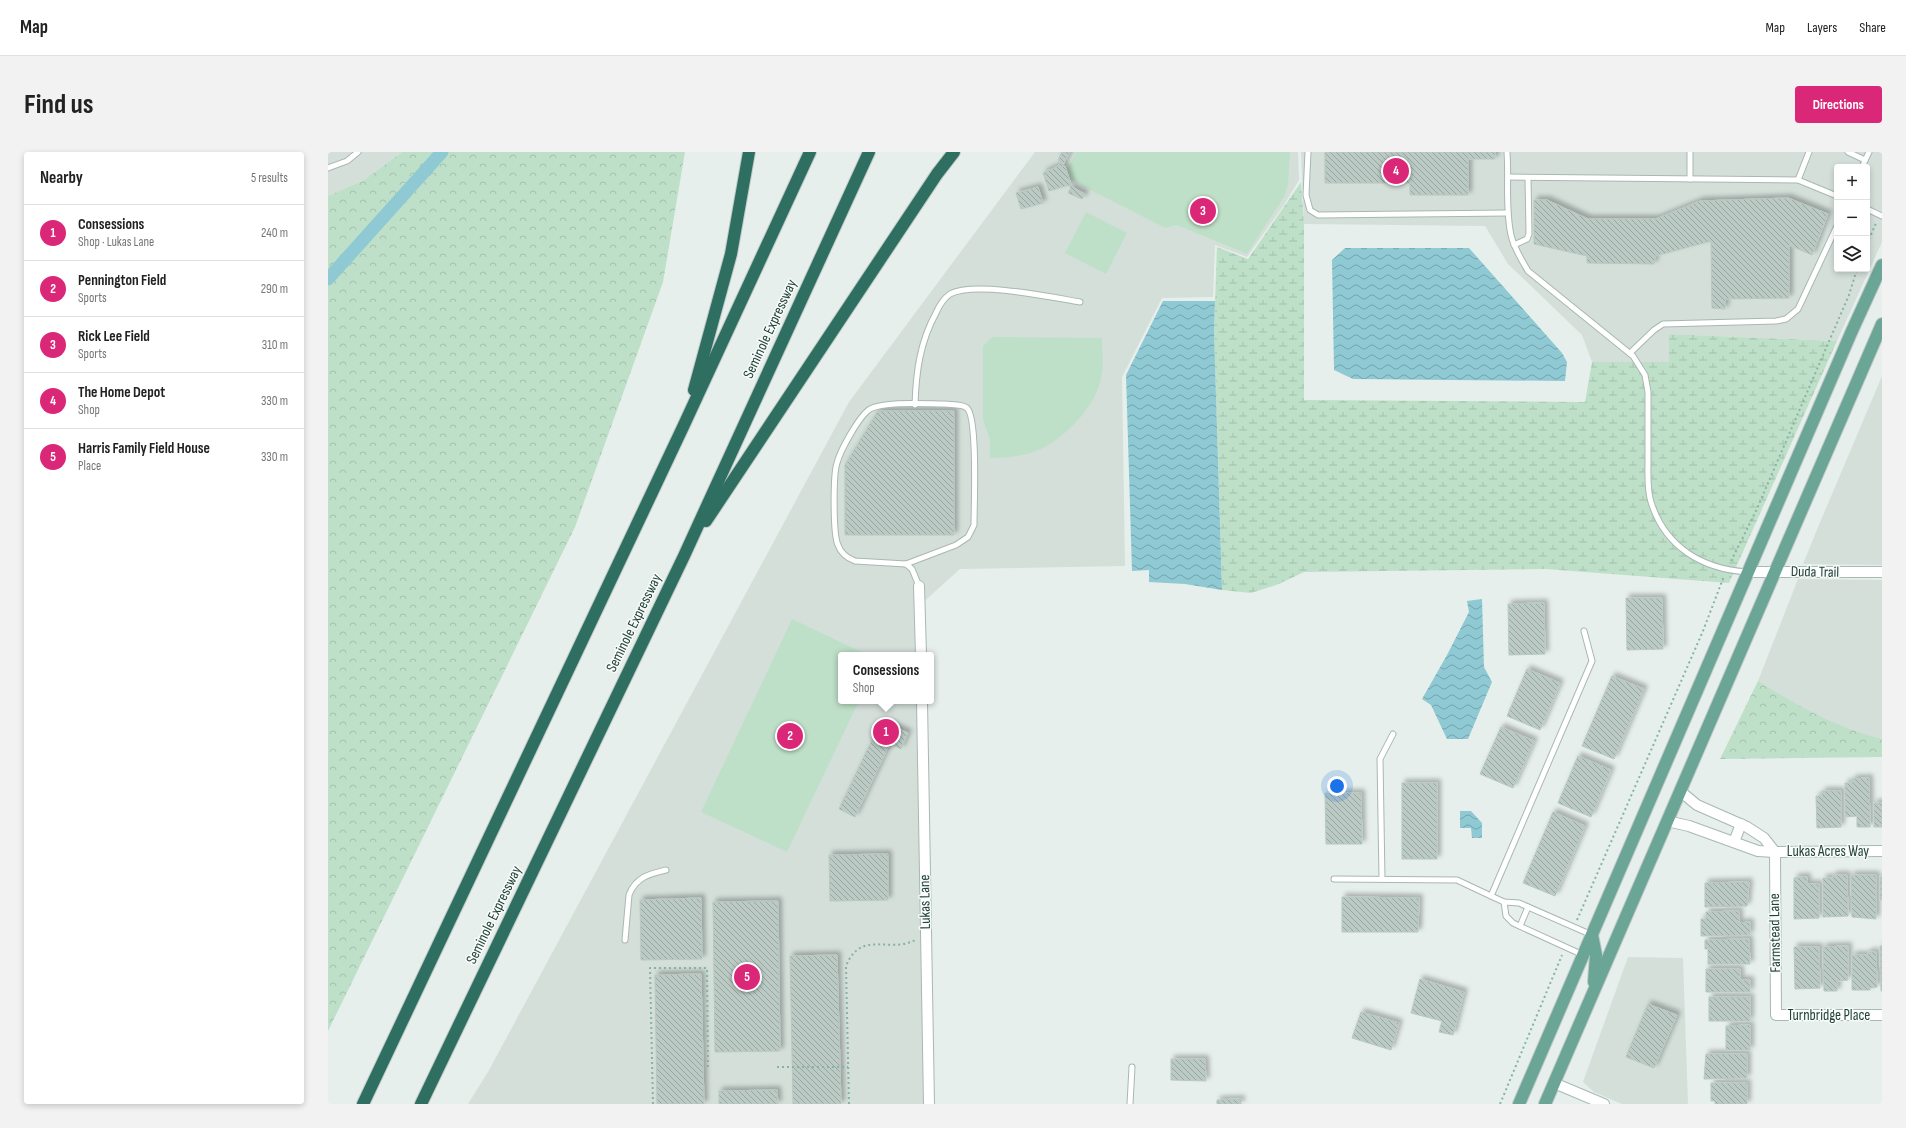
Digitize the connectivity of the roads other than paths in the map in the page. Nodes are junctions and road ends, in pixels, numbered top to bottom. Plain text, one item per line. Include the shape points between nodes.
1 (358, 152) edge
2 (749, 152) edge
3 (810, 152) edge
4 (869, 152) edge
5 (954, 152) edge
6 (1308, 152) edge
7 (1507, 152) edge
8 (1690, 152) edge
9 (1809, 152) edge
10 (1848, 152) edge
11 (1869, 152) edge
12 (1865, 160) junction
13 (1863, 164) edge
14 (328, 168) edge
15 (1509, 178) junction
16 (1528, 178) junction
17 (1690, 179) junction
18 (1798, 180) junction
19 (1834, 195) edge
20 (1870, 210) edge
21 (1508, 213) junction
22 (1882, 216) edge
23 (1834, 232) edge
24 (1514, 245) junction
25 (1882, 265) edge
26 (1080, 302) dead end
27 (1882, 324) edge
28 (1630, 353) junction
29 (915, 405) junction
30 (683, 427) junction
31 (684, 556) junction
32 (906, 564) junction
33 (1774, 571) junction
34 (1748, 572) junction
35 (1882, 572) edge
36 (919, 586) joint
37 (1584, 631) dead end
38 (921, 652) edge
39 (922, 704) edge
40 (1393, 734) dead end
41 (1680, 791) junction
42 (1667, 821) junction
43 (1741, 824) junction
44 (1734, 842) junction
45 (1882, 851) edge
46 (1775, 852) junction
47 (666, 870) dead end
48 (1334, 879) dead end
49 (1382, 879) junction
50 (1491, 896) junction
51 (1504, 902) junction
52 (1528, 907) junction
53 (1520, 926) junction
54 (1592, 935) junction
55 (625, 940) dead end
56 (1583, 955) junction
57 (1592, 995) junction
58 (1776, 1016) joint
59 (1882, 1016) edge
60 (1132, 1067) dead end
61 (1554, 1083) junction
62 (363, 1104) edge
63 (421, 1104) edge
64 (929, 1104) edge
65 (1130, 1104) edge
66 (1519, 1104) edge
67 (1545, 1104) edge
68 (1604, 1104) edge

1 - 14 lane via 347,162
2 - 30 highway via 731,254
3 - 30 highway
4 - 31 highway, Seminole Expressway
5 - 31 highway via 841,316
6 - 21 lane via 1306,195 1310,210 1318,215
7 - 15 lane
8 - 17 lane
9 - 18 lane
10 - 12 lane
11 - 12 lane
12 - 13 lane
15 - 16 lane
15 - 21 lane
16 - 17 lane
16 - 24 lane via 1529,234 1527,239
17 - 18 lane
18 - 19 lane
20 - 22 lane
21 - 24 lane
23 - 28 lane via 1798,309 1786,319 1663,324
24 - 28 lane via 1528,270
25 - 34 main road
26 - 29 lane via 994,289 977,288 951,294 941,304 923,342 917,366
27 - 33 main road
28 - 34 lane via 1645,375 1648,392 1650,500 1659,520 1682,550 1727,571
29 - 32 lane via 963,406 968,411 974,440 974,525 968,537 956,545
29 - 32 lane via 884,405 867,411 841,452 836,465 836,539 841,552 855,562
30 - 62 highway
31 - 63 highway, Seminole Expressway
32 - 36 lane via 912,569
33 - 34 street, Duda Trail
33 - 35 street, Duda Trail
33 - 41 main road
34 - 54 main road
36 - 38 street
37 - 50 lane via 1592,661
39 - 64 street, Lukas Lane
40 - 49 lane via 1380,759
41 - 42 main road
41 - 43 street via 1697,805
42 - 44 street, Lukas Acres Way
42 - 57 main road
43 - 44 street
43 - 46 street via 1764,838
44 - 46 street, Lukas Acres Way via 1758,851
45 - 46 street, Lukas Acres Way
46 - 58 street, Farmstead Lane
47 - 55 lane via 643,877 632,888 629,894
48 - 49 lane
49 - 50 lane via 1457,880
50 - 51 lane
51 - 52 lane via 1519,903
51 - 53 lane via 1506,916
52 - 53 lane
52 - 54 lane
53 - 56 lane
54 - 56 main road
54 - 57 main road via 1596,955
56 - 66 main road
57 - 61 main road
58 - 59 street, Turnbridge Place
60 - 65 lane
61 - 67 main road
61 - 68 street

